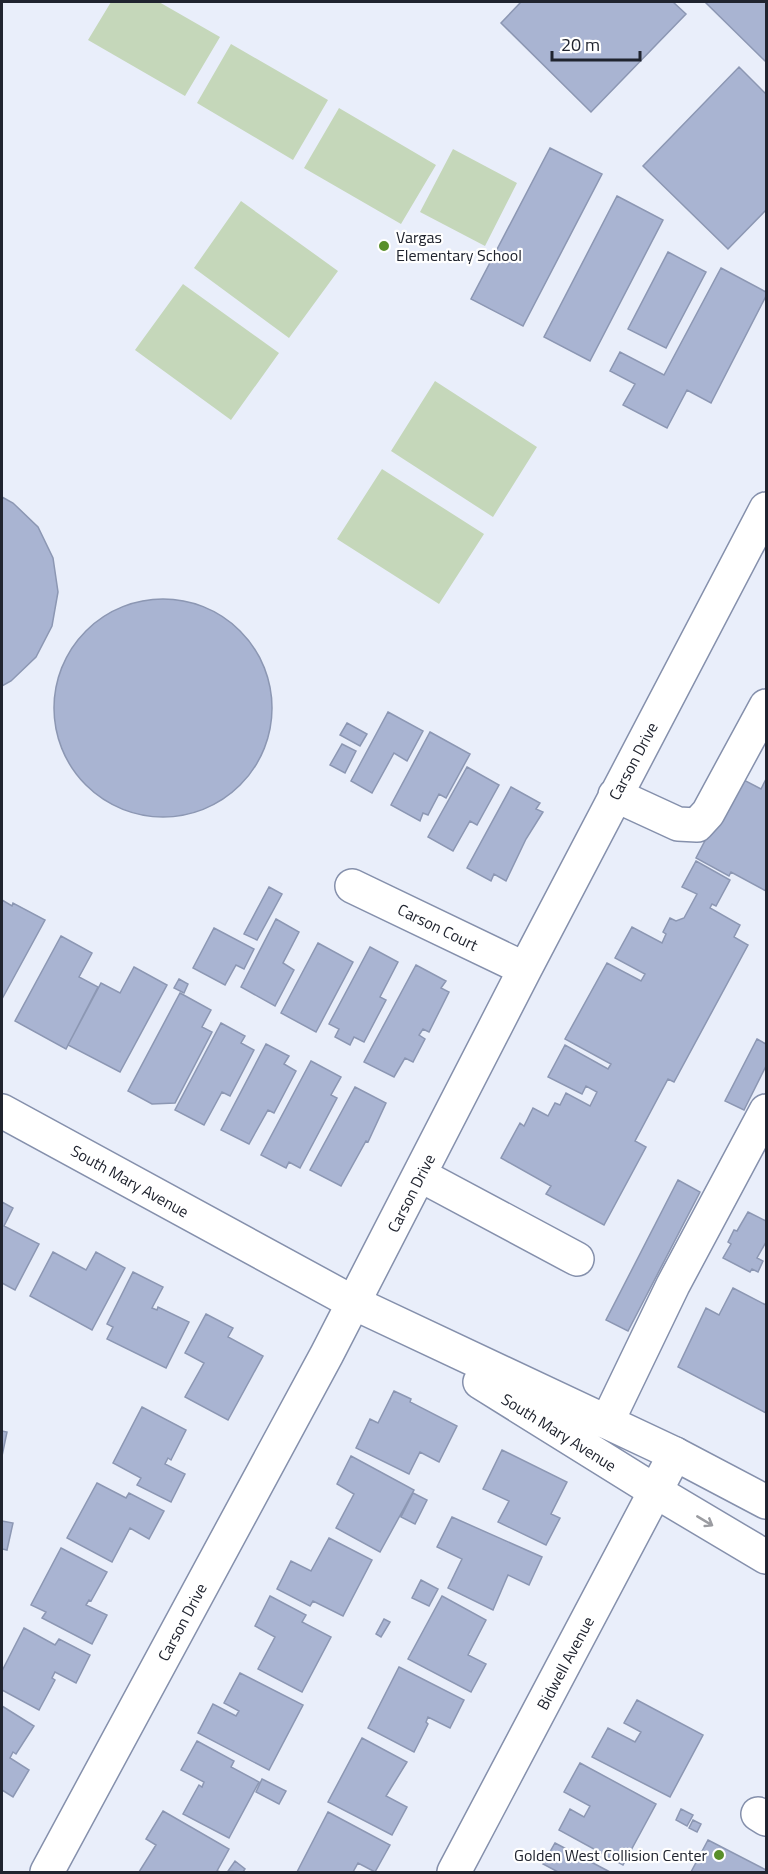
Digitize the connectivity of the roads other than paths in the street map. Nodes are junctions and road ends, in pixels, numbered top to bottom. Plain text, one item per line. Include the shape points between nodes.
1 (766, 510) edge
2 (766, 706) edge
3 (615, 795) junction
4 (352, 886) dead end
5 (525, 969) junction
6 (2, 1111) edge
7 (766, 1111) edge
8 (420, 1175) junction
9 (577, 1259) dead end
10 (354, 1303) junction
11 (607, 1422) junction
12 (675, 1454) junction
13 (655, 1491) junction
14 (766, 1502) edge
15 (766, 1557) edge
16 (47, 1872) edge
17 (454, 1872) edge

1 - 3 street, Carson Drive
2 - 3 street via 708,813 697,825 678,824
3 - 5 street, Carson Drive
4 - 5 street, Carson Court
5 - 8 street, Carson Drive
6 - 10 street, South Mary Avenue
7 - 11 street via 673,1285
8 - 9 street
8 - 10 street, Carson Drive
10 - 11 street, South Mary Avenue
10 - 13 street, South Mary Avenue
10 - 16 street, Carson Drive
11 - 12 street, South Mary Avenue
12 - 13 street, Bidwell Avenue
12 - 14 street, South Mary Avenue
13 -> 15 street, South Mary Avenue
13 - 17 street, Bidwell Avenue

